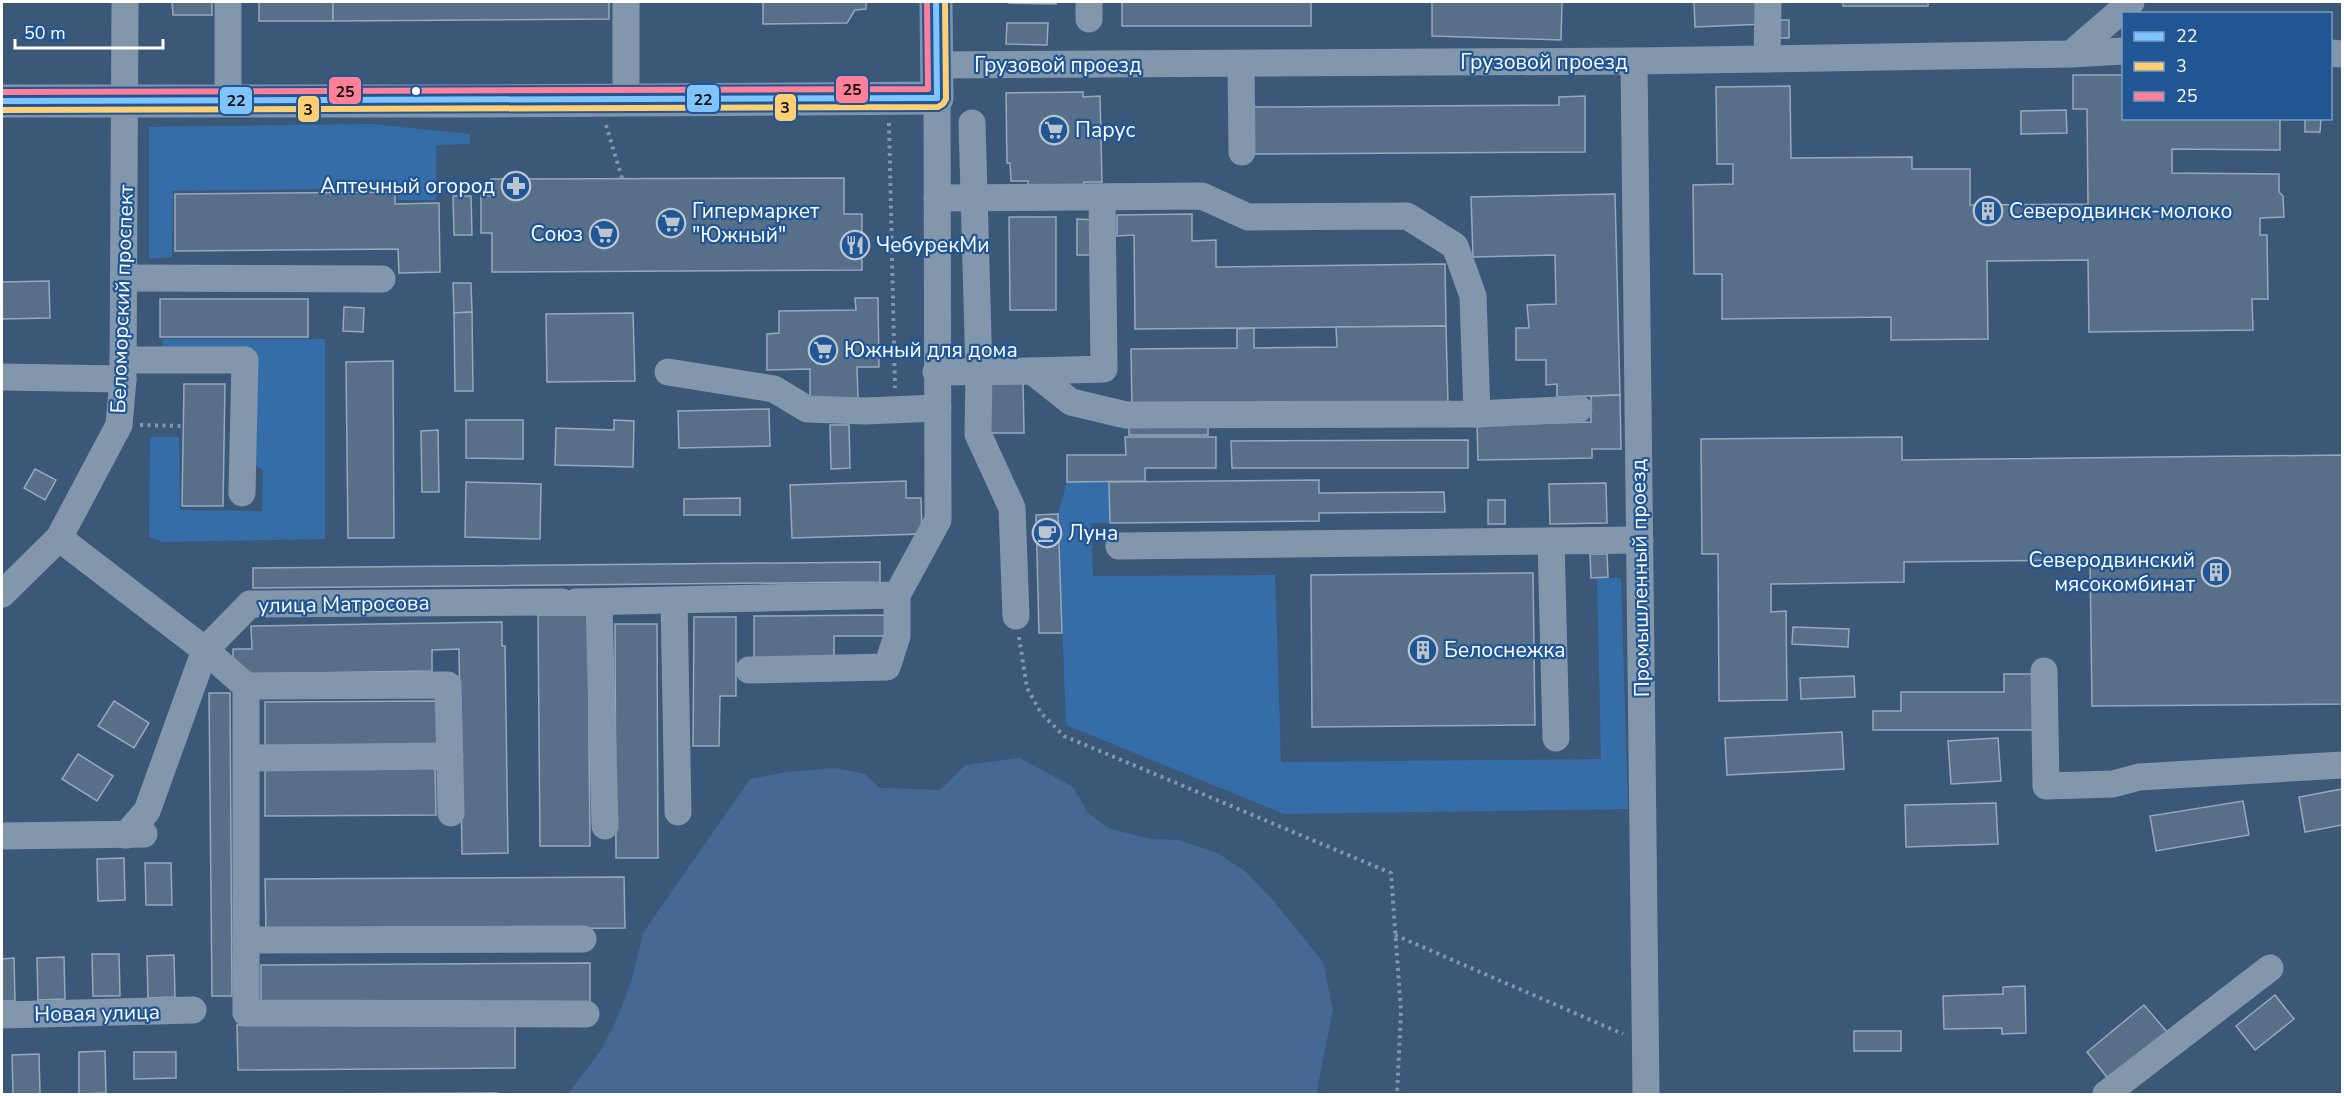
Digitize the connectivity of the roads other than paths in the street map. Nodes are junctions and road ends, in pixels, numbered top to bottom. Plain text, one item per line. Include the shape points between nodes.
1 (126, 2) edge
2 (228, 2) edge
3 (626, 2) edge
4 (936, 2) edge
5 (1768, 2) edge
6 (2116, 22) edge
7 (2122, 51) edge
8 (2071, 54) junction
9 (1767, 59) junction
10 (1634, 61) junction
11 (937, 64) junction
12 (1241, 64) junction
13 (937, 99) junction
14 (126, 100) junction
15 (228, 100) junction
16 (2, 101) edge
17 (616, 111) junction
18 (972, 123) dead end
19 (1242, 152) dead end
20 (1102, 197) junction
21 (937, 198) junction
22 (973, 199) junction
23 (124, 278) junction
24 (382, 279) dead end
25 (123, 369) junction
26 (1032, 371) junction
27 (668, 372) dead end
28 (936, 372) junction
29 (979, 372) junction
30 (2, 377) edge
31 (938, 408) junction
32 (1579, 409) dead end
33 (1477, 414) junction
34 (242, 493) dead end
35 (59, 538) junction
36 (1640, 540) junction
37 (1551, 541) junction
38 (1119, 546) dead end
39 (2, 592) edge
40 (897, 595) junction
41 (674, 601) junction
42 (579, 602) junction
43 (1016, 616) road end
44 (205, 650) junction
45 (749, 670) dead end
46 (2044, 671) dead end
47 (246, 686) junction
48 (1556, 738) dead end
49 (450, 756) junction
50 (247, 758) junction
51 (2343, 765) edge
52 (678, 812) dead end
53 (451, 813) dead end
54 (605, 826) dead end
55 (2, 836) edge
56 (583, 939) dead end
57 (246, 940) junction
58 (2270, 968) dead end
59 (193, 1010) dead end
60 (586, 1014) dead end
61 (2, 1015) edge
62 (1646, 1095) edge
63 (2106, 1095) edge

1 - 14 street, Беломорский проспект
2 - 15 street
3 - 17 street
4 - 11 main road
5 - 9 street
6 - 8 street
7 - 8 street, Грузовой проезд
8 - 9 street, Грузовой проезд
9 - 10 street, Грузовой проезд
10 - 12 street, Грузовой проезд
10 - 36 street, Промышленный проезд
11 - 12 street, Грузовой проезд
11 - 13 main road
12 - 19 street
13 - 17 main road
13 - 21 street
14 - 15 main road
14 - 16 main road
14 - 23 street, Беломорский проспект
15 - 17 main road
18 - 22 street
20 - 22 street
20 - 26 street via 1104,369
20 - 33 street via 1202,196 1248,217 1407,216 1455,246 1466,276 1473,296
21 - 22 street
21 - 28 street
22 - 29 street
23 - 24 street
23 - 25 street, Беломорский проспект
25 - 30 street
25 - 34 street via 245,360
25 - 35 street, Беломорский проспект via 119,425
26 - 29 street
26 - 33 street via 1071,402 1126,415
27 - 31 street via 774,389 807,409
28 - 29 street
28 - 31 street
29 - 43 street via 978,435 1012,508
31 - 40 street via 938,520
32 - 33 street
35 - 39 street, Беломорский проспект
35 - 44 street
36 - 37 street
36 - 62 street, Промышленный проезд
37 - 38 street
37 - 48 street
40 - 41 street, улица Матросова
40 - 45 street via 897,636 887,666
41 - 42 street, улица Матросова
41 - 52 street
42 - 44 street, улица Матросова via 250,604
42 - 54 street
44 - 47 street
44 - 55 street, улица Матросова via 147,811 135,834
46 - 51 street via 2046,786
47 - 49 street via 448,685
47 - 50 street
49 - 50 street
49 - 53 street
50 - 57 street
56 - 57 street
57 - 60 street via 246,1013
58 - 63 street
59 - 61 street, Новая улица

